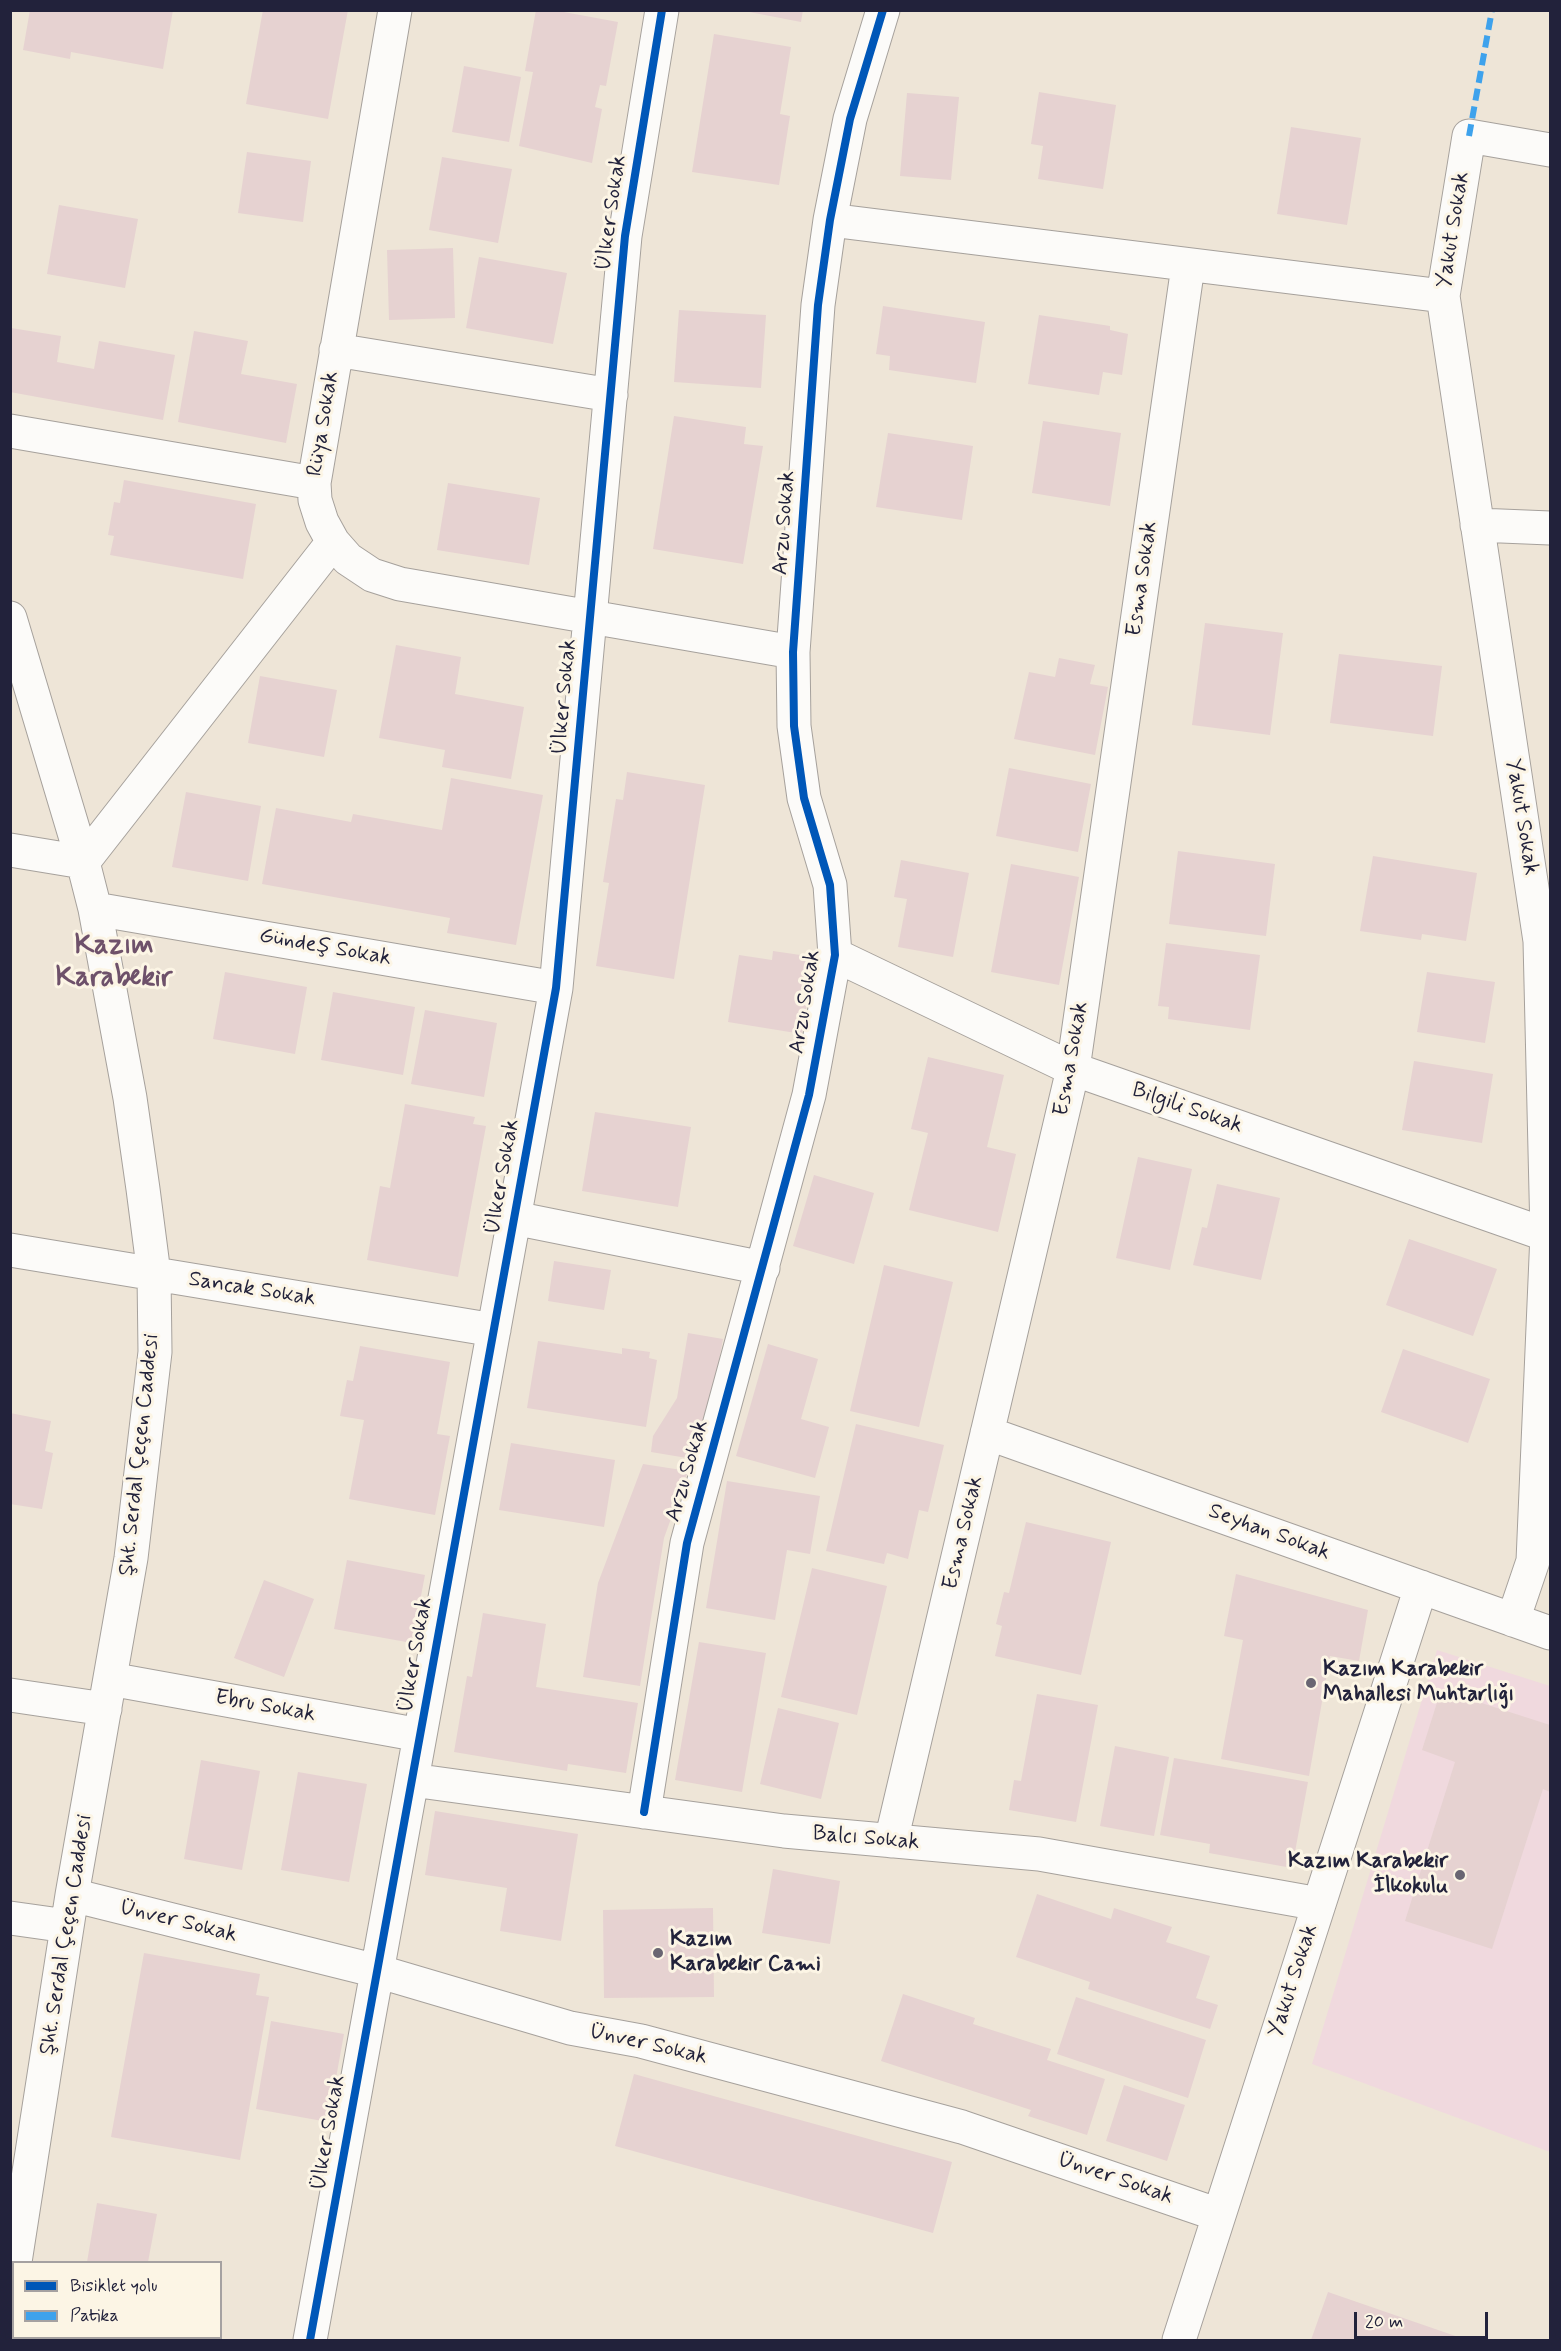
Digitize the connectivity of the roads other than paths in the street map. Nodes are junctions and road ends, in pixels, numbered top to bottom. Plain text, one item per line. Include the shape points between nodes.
1 (395, 10) edge
2 (662, 10) edge
3 (883, 10) edge
4 (1551, 150) edge
5 (830, 220) junction
6 (1188, 266) junction
7 (1443, 296) junction
8 (336, 350) junction
9 (611, 395) junction
10 (10, 431) edge
11 (314, 483) junction
12 (1477, 525) junction
13 (1551, 528) edge
14 (333, 542) junction
15 (591, 617) junction
16 (10, 618) edge
17 (794, 652) junction
18 (10, 850) edge
19 (83, 862) junction
20 (95, 909) junction
21 (1545, 941) edge
22 (835, 955) junction
23 (556, 988) junction
24 (1073, 1069) junction
25 (514, 1218) junction
26 (1549, 1235) edge
27 (10, 1250) edge
28 (763, 1268) junction
29 (154, 1274) junction
30 (494, 1330) junction
31 (987, 1433) junction
32 (1421, 1587) junction
33 (1514, 1620) junction
34 (1551, 1633) edge
35 (108, 1694) junction
36 (10, 1695) edge
37 (420, 1735) junction
38 (412, 1780) junction
39 (644, 1812) junction
40 (891, 1841) junction
41 (1319, 1904) junction
42 (69, 1911) junction
43 (10, 1918) edge
44 (377, 1971) junction
45 (1219, 2215) junction
46 (15, 2261) edge
47 (310, 2340) edge
48 (1179, 2340) edge

1 - 8 street, Rüya Sokak
2 - 9 street, Ülker Sokak via 625,236
3 - 5 street, Arzu Sokak via 850,119
4 - 7 street, Yakut Sokak via 1470,136
5 - 6 street
5 - 17 street, Arzu Sokak via 819,305
6 - 7 street
6 - 24 street, Esma Sokak
7 - 12 street, Yakut Sokak
8 - 9 street
8 - 11 street, Rüya Sokak
9 - 15 street, Ülker Sokak
10 - 11 street
11 - 14 street, Rüya Sokak via 322,522
12 - 13 street
12 - 21 street, Yakut Sokak
14 - 15 street, Rüya Sokak via 348,559 372,575 400,584
14 - 19 street
15 - 17 street, Rüya Sokak
15 - 23 street, Ülker Sokak
16 - 19 street, Şht. Serdal Çeçen Caddesi
17 - 22 street, Arzu Sokak via 794,726 804,798 830,885
18 - 19 street
19 - 20 street, Şht. Serdal Çeçen Caddesi
20 - 23 street, Gündeş Sokak
20 - 29 street, Şht. Serdal Çeçen Caddesi via 130,1098
21 - 26 street, Yakut Sokak
22 - 24 street, Bilgili Sokak
22 - 28 street, Arzu Sokak via 809,1095
23 - 25 street, Ülker Sokak
24 - 26 street, Bilgili Sokak
24 - 31 street, Esma Sokak
25 - 28 street
25 - 30 street, Ülker Sokak
26 - 33 street, Yakut Sokak via 1533,1560
27 - 29 street, Sancak Sokak
28 - 39 street, Arzu Sokak via 687,1543
29 - 30 street, Sancak Sokak
29 - 35 street, Şht. Serdal Çeçen Caddesi via 154,1352 146,1442
30 - 37 street, Ülker Sokak
31 - 32 street, Seyhan Sokak
31 - 40 street, Esma Sokak
32 - 33 street, Seyhan Sokak
32 - 41 street, Yakut Sokak
33 - 34 street, Seyhan Sokak
35 - 36 street, Ebru Sokak
35 - 37 street, Ebru Sokak
35 - 42 street, Şht. Serdal Çeçen Caddesi
37 - 38 street, Ülker Sokak
38 - 39 street, Balcı Sokak
38 - 44 street, Ülker Sokak
39 - 40 street, Balcı Sokak
40 - 41 street, Balcı Sokak via 1039,1854
41 - 45 street, Yakut Sokak
42 - 43 street, Ünver Sokak
42 - 44 street, Ünver Sokak
42 - 46 street, Şht. Serdal Çeçen Caddesi
44 - 45 street, Ünver Sokak via 570,2028 641,2041 962,2127
44 - 47 street, Ülker Sokak
45 - 48 street, Yakut Sokak

